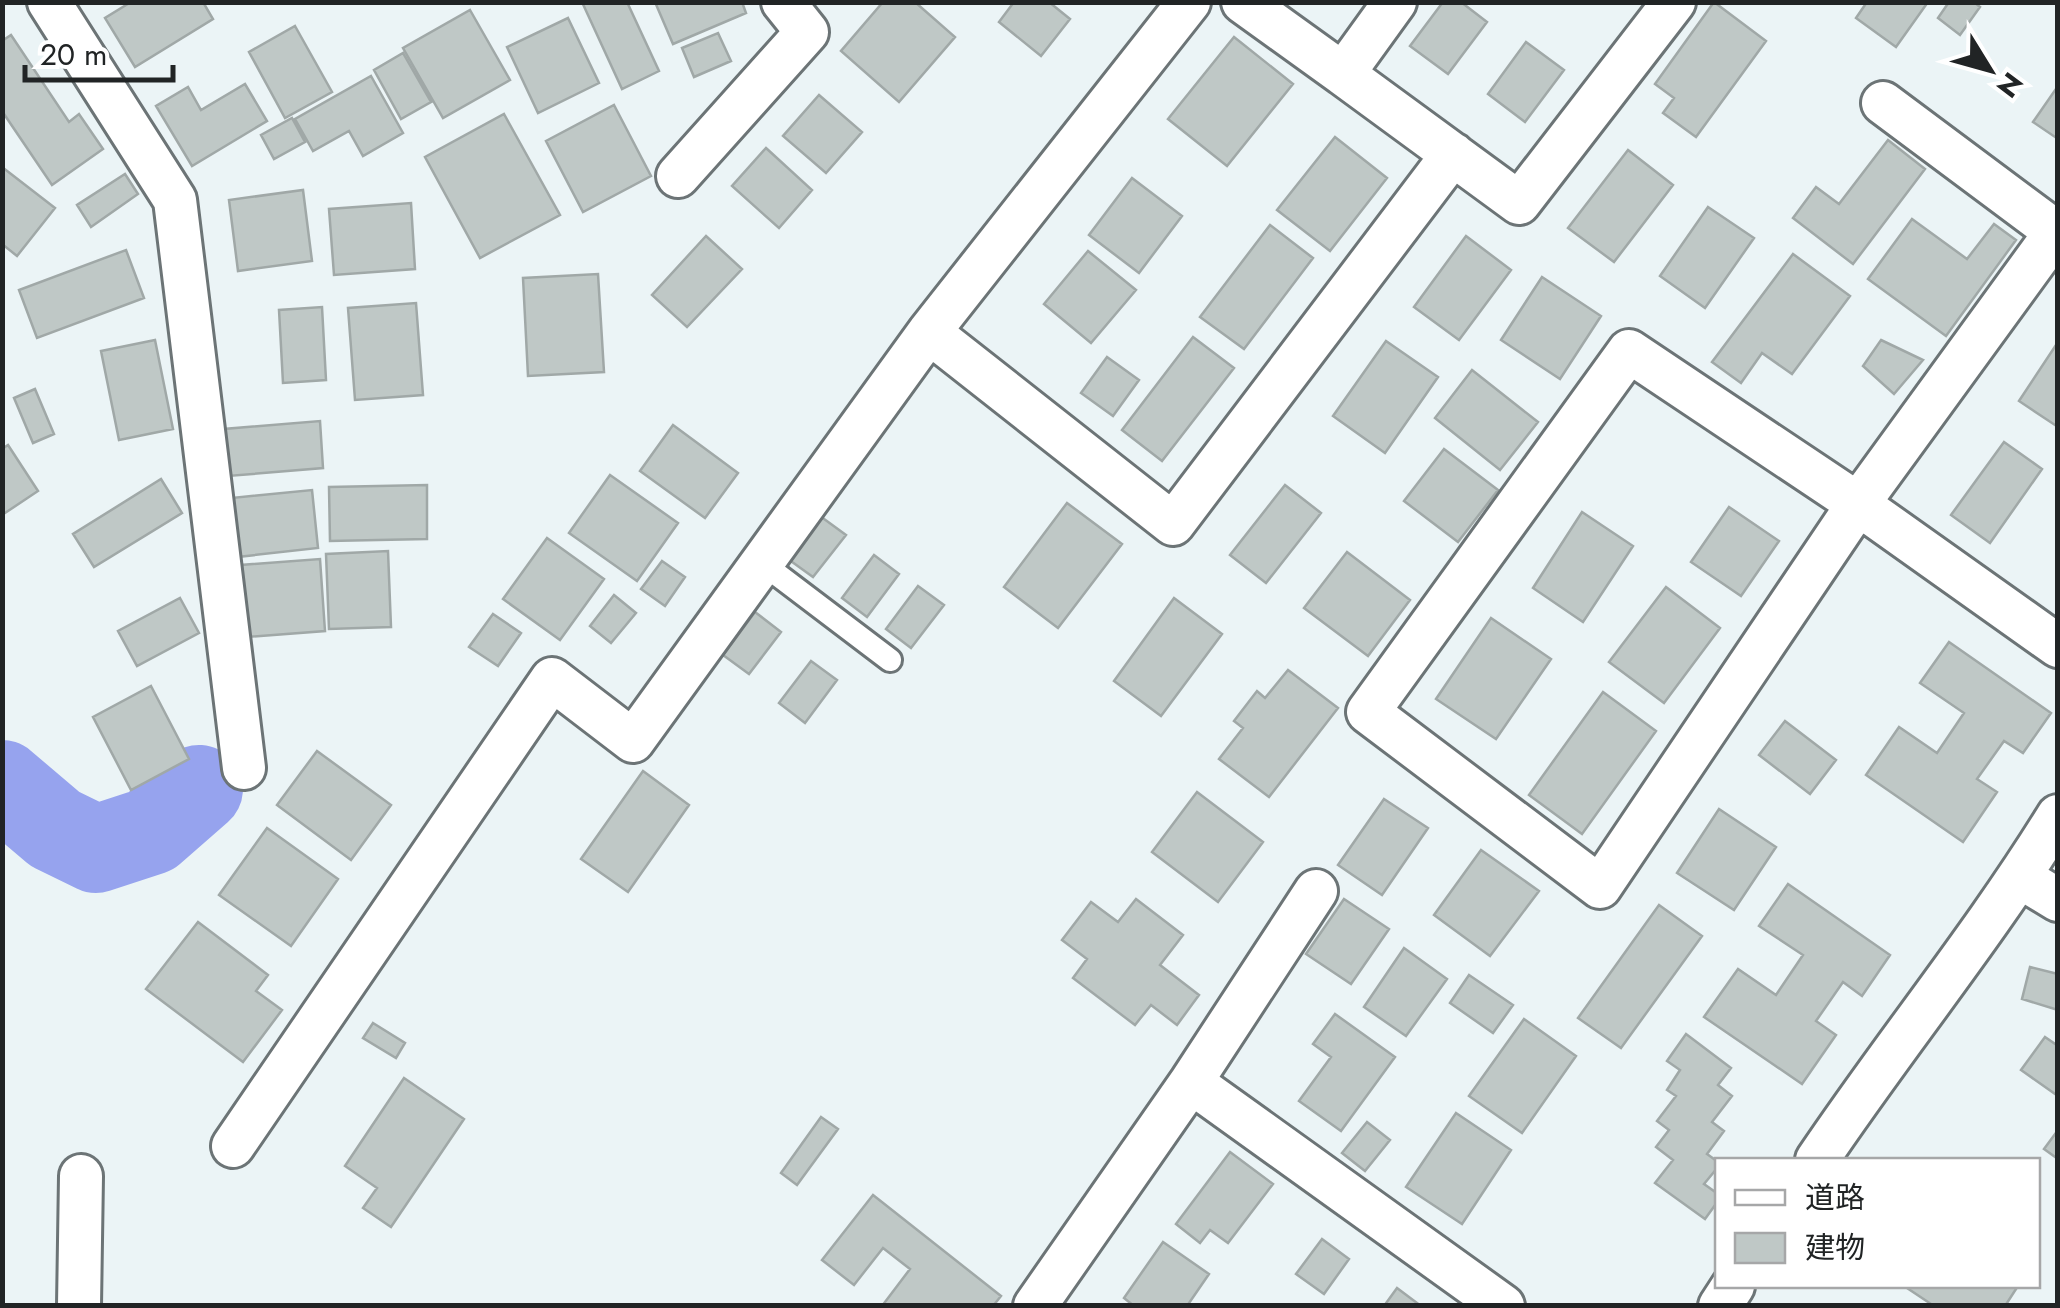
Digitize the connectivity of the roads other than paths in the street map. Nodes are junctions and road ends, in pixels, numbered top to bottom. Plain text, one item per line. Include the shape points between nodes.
1 (49, 2) edge
2 (783, 2) edge
3 (1189, 2) edge
4 (1243, 2) edge
5 (1395, 2) edge
6 (1674, 2) edge
7 (1343, 74) junction
8 (1883, 103) dead end
9 (1453, 154) junction
10 (678, 176) dead end
11 (929, 332) junction
12 (1858, 504) junction
13 (762, 563) junction
14 (2058, 646) edge
15 (890, 660) dead end
16 (244, 768) dead end
17 (2058, 816) edge
18 (2020, 877) junction
19 (1316, 891) dead end
20 (2058, 900) edge
21 (1191, 1082) junction
22 (233, 1146) dead end
23 (1818, 1158) edge
24 (82, 1176) dead end
25 (79, 1306) edge
26 (1035, 1306) edge
27 (1503, 1306) edge

1 - 16 street via 175,200
2 - 10 street via 807,32
3 - 11 street
4 - 7 street
5 - 7 street
6 - 9 street via 1520,203
7 - 9 street
8 - 12 street via 2056,232
9 - 11 street via 1173,524
11 - 13 street
12 - 12 street via 1629,351 1368,712 1600,887
12 - 14 street
13 - 15 lane
13 - 22 street via 633,740 552,679
17 - 18 street
18 - 20 street
18 - 23 street
19 - 21 street
21 - 26 street
21 - 27 street
24 - 25 street

